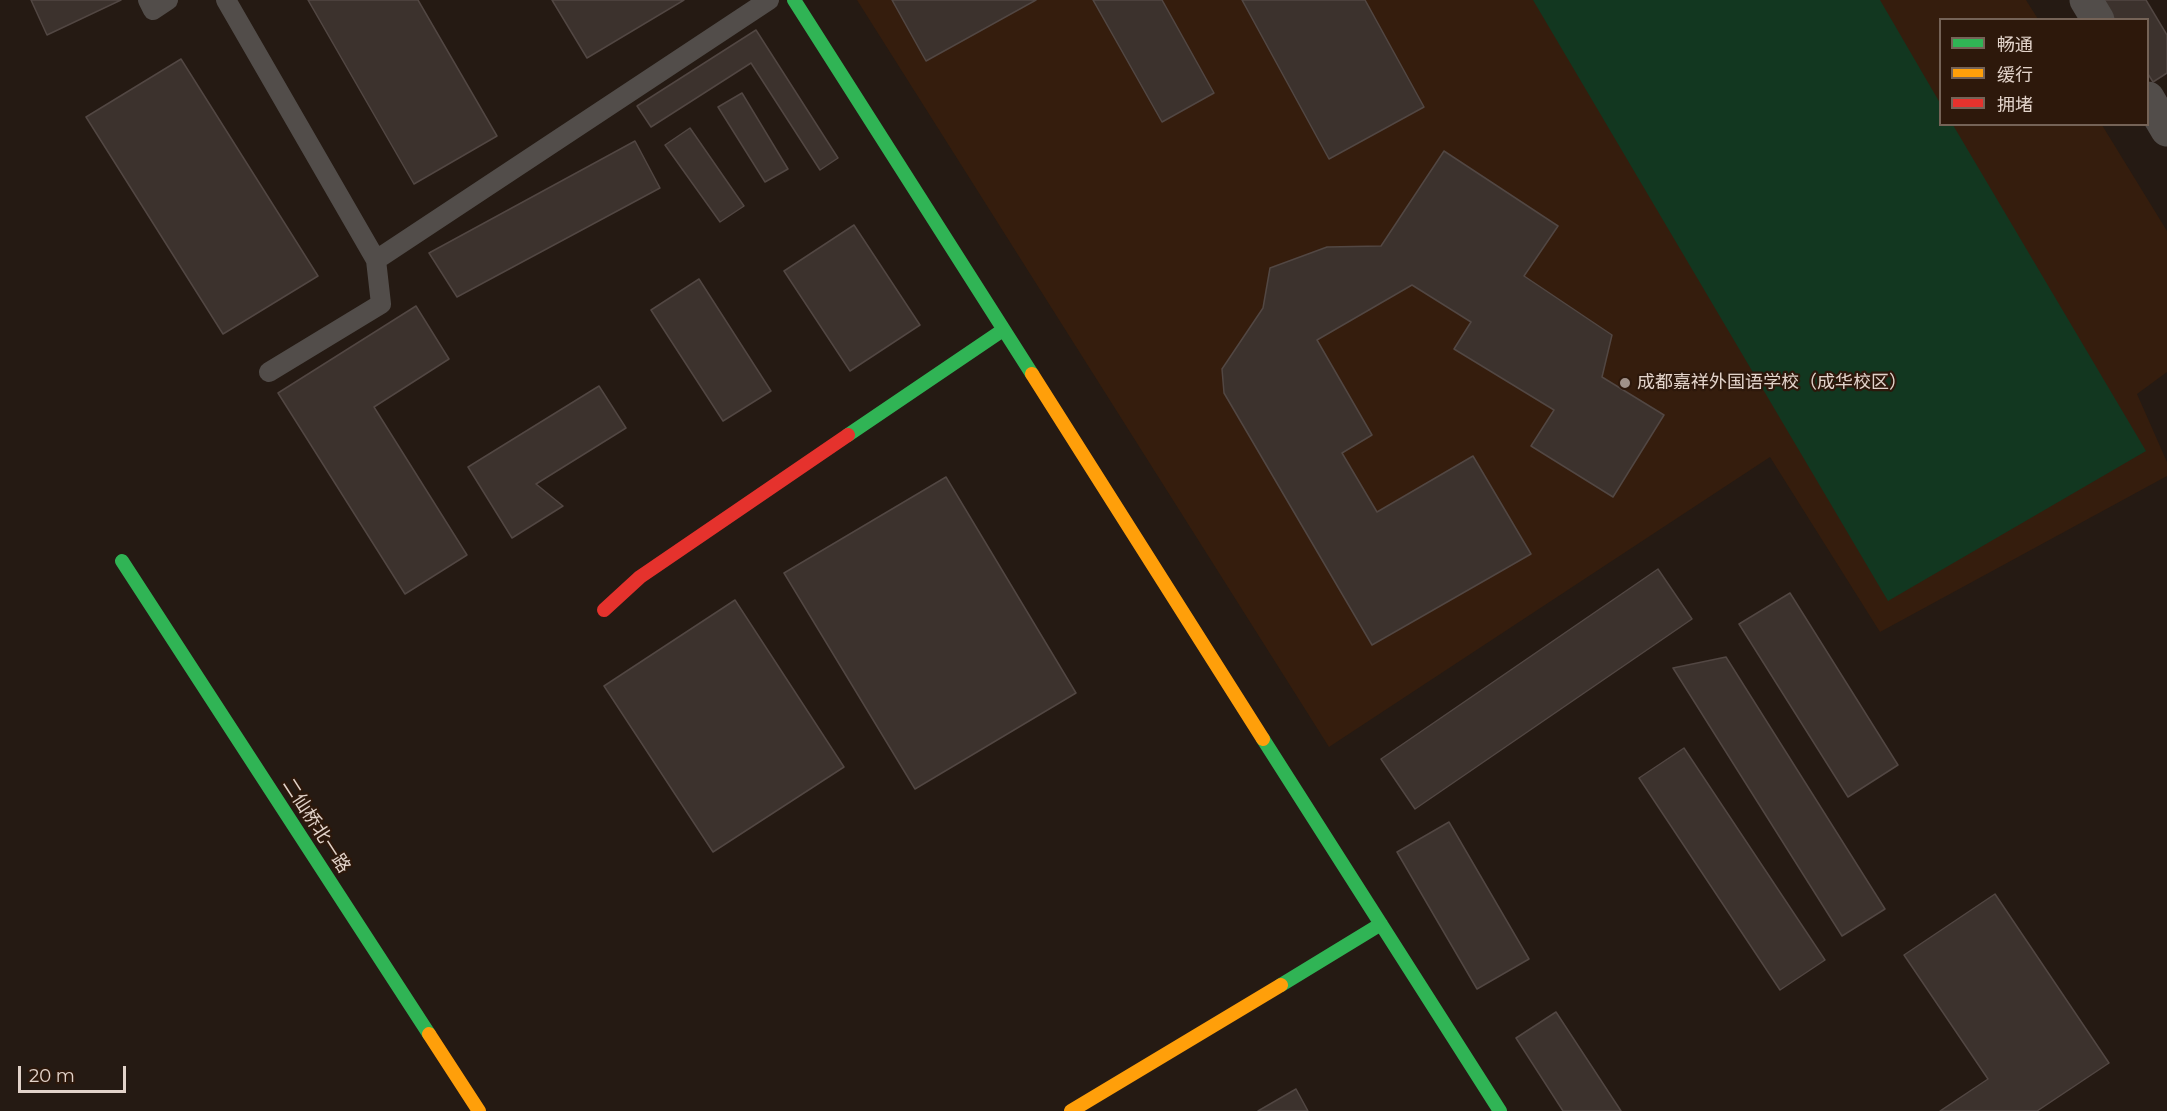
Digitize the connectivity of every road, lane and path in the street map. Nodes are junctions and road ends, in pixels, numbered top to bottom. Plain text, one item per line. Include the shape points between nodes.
1 (148, 0) edge
2 (168, 0) edge
3 (226, 0) edge
4 (769, 0) edge
5 (794, 0) edge
6 (2086, 0) edge
7 (2097, 18) edge
8 (2149, 101) edge
9 (2167, 130) edge
10 (376, 260) junction
11 (1004, 330) junction
12 (269, 372) dead end
13 (122, 561) dead end
14 (604, 610) dead end
15 (1382, 924) junction
16 (479, 1111) edge
17 (1071, 1111) edge
18 (1500, 1111) edge

1 - 2 lane via 153,10
3 - 10 lane
4 - 10 lane
5 - 11 street
6 - 7 street
8 - 9 street
10 - 12 lane via 381,304
11 - 14 street via 640,577
11 - 15 street
13 - 16 street, 二仙桥北一路
15 - 17 street
15 - 18 street

